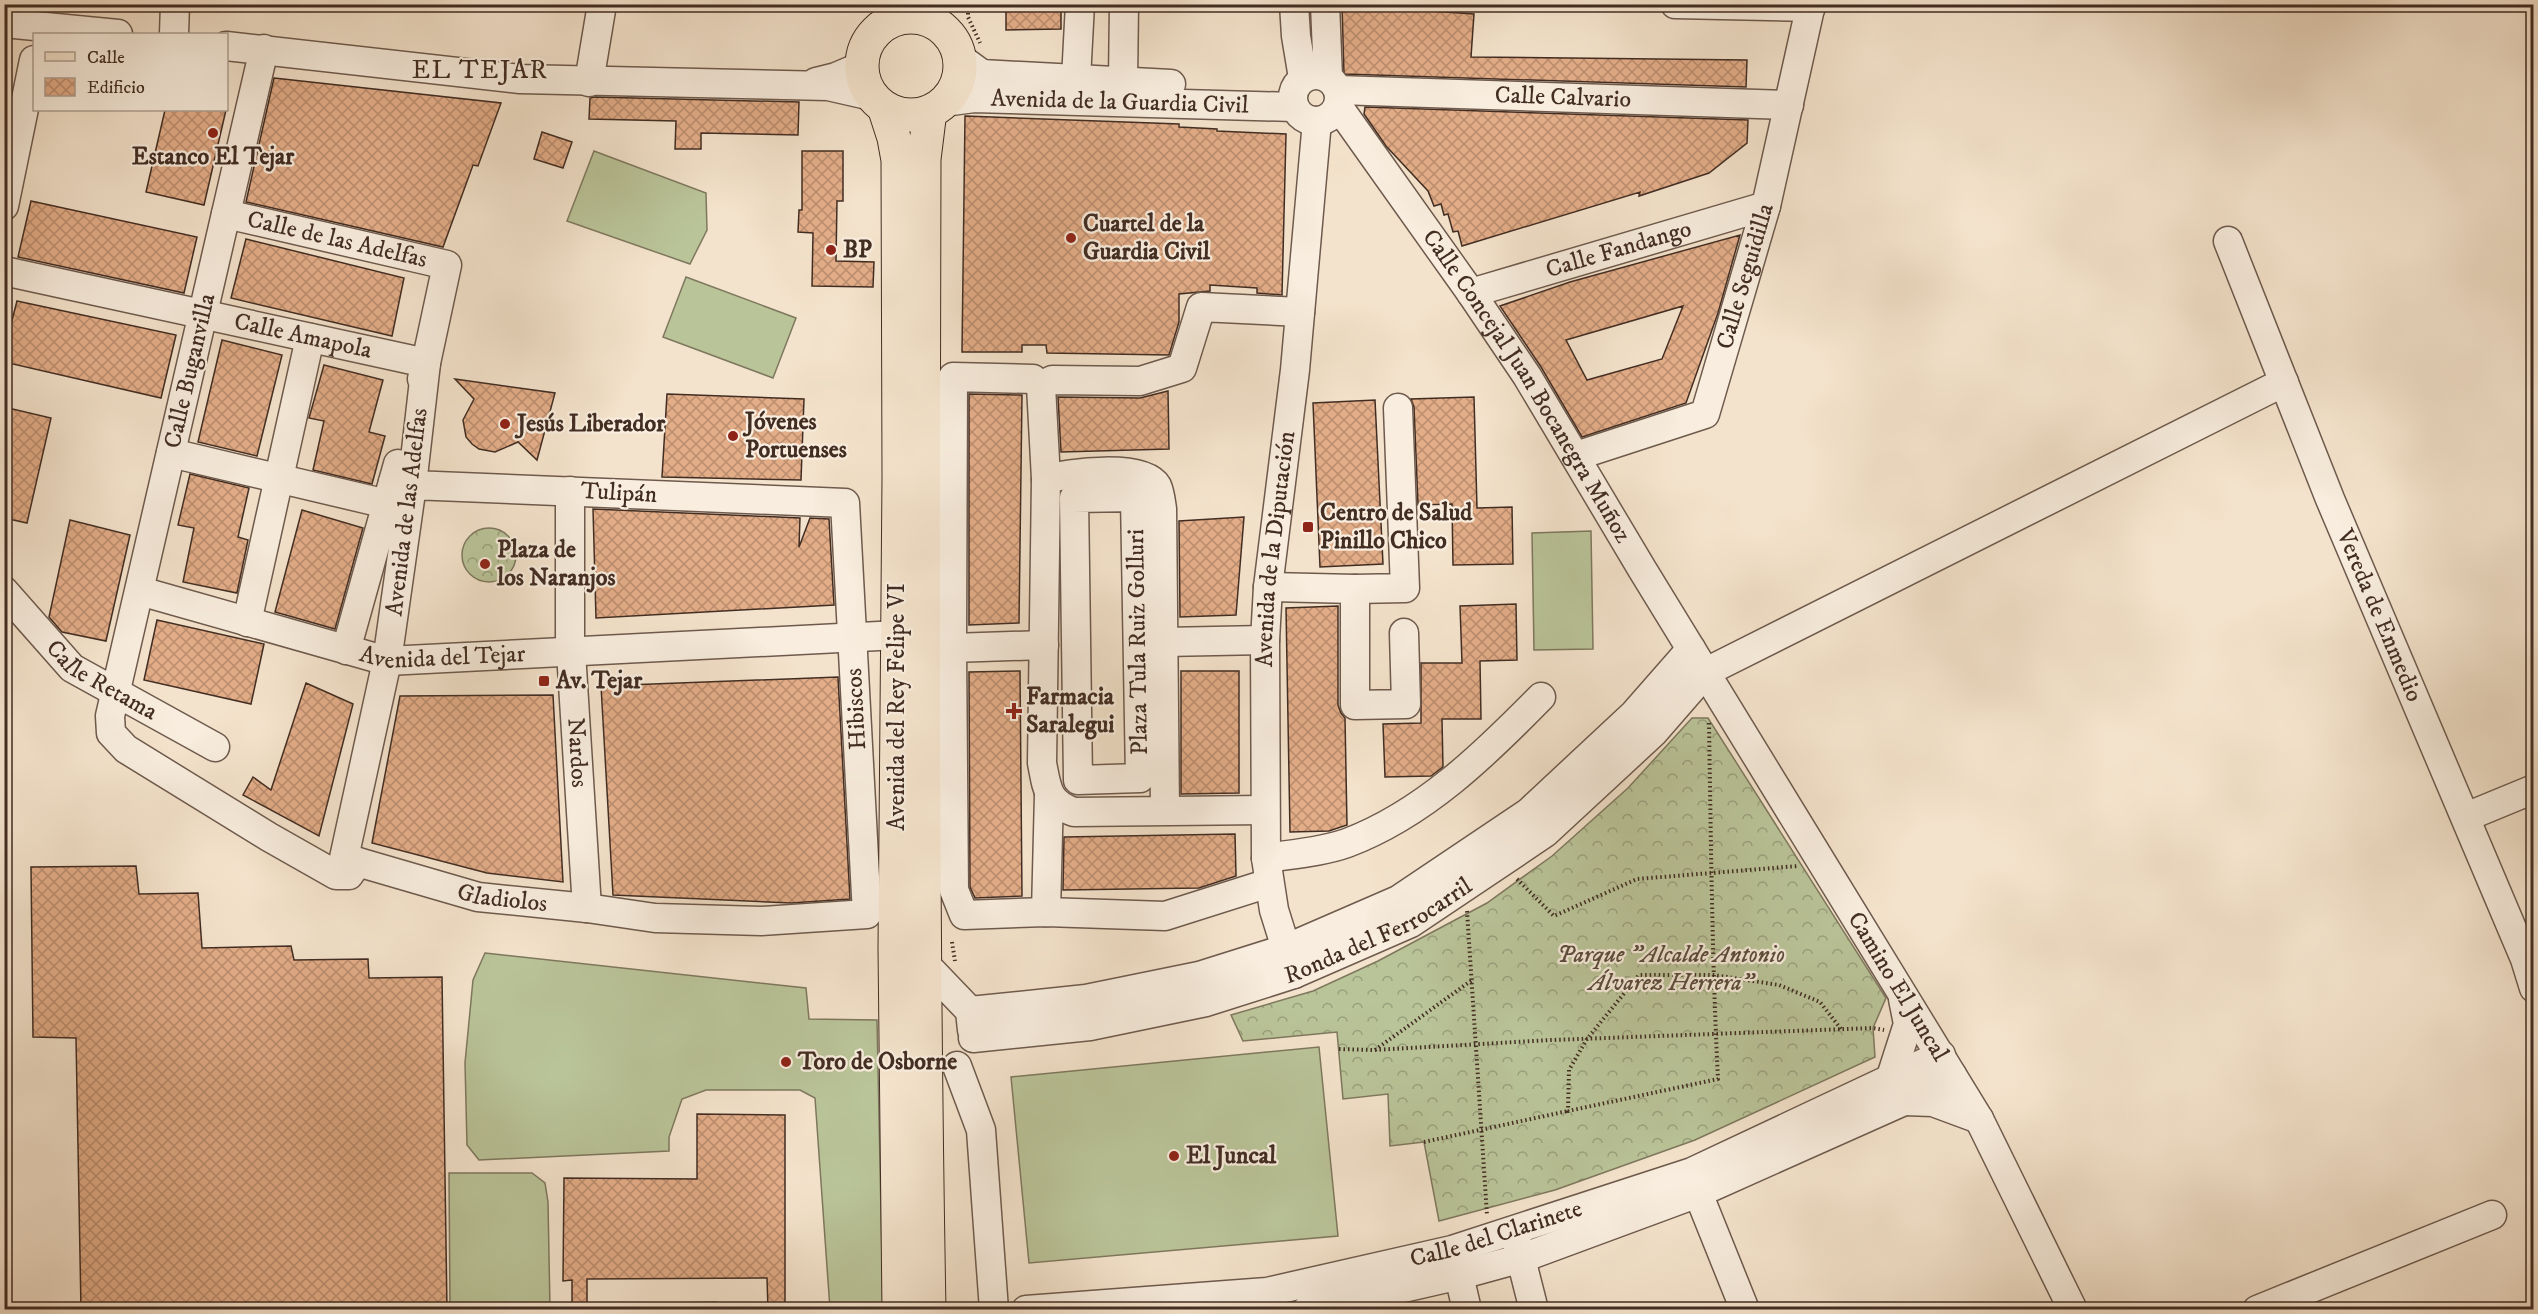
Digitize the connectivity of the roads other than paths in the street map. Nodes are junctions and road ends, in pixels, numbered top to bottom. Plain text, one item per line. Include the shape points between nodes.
1 (175, 4) edge
2 (602, 4) edge
3 (1080, 4) edge
4 (1124, 4) edge
5 (1294, 4) edge
6 (1325, 4) edge
7 (1676, 4) edge
8 (1811, 6) edge
9 (928, 13) edge
10 (889, 15) edge
11 (4, 23) edge
12 (40, 31) edge
13 (92, 33) edge
14 (174, 33) edge
15 (228, 46) edge
16 (264, 49) junction
17 (960, 58) junction
18 (33, 64) edge
19 (1076, 79) junction
20 (590, 82) junction
21 (1123, 82) junction
22 (873, 89) junction
23 (1316, 96) junction
24 (1789, 105) junction
25 (937, 107) junction
26 (9, 161) edge
27 (4, 206) edge
28 (1766, 206) junction
29 (226, 214) junction
30 (2228, 241) dead end
31 (447, 265) joint
32 (4, 272) edge
33 (1471, 292) junction
34 (1300, 312) junction
35 (203, 314) junction
36 (310, 338) junction
37 (426, 363) junction
38 (2284, 382) junction
39 (1041, 386) junction
40 (1398, 408) dead end
41 (171, 453) junction
42 (1576, 456) junction
43 (279, 478) junction
44 (1046, 479) junction
45 (398, 490) junction
46 (570, 491) junction
47 (1135, 497) joint
48 (845, 503) joint
49 (1268, 587) junction
50 (1355, 589) junction
51 (4, 591) edge
52 (140, 591) junction
53 (247, 622) junction
54 (1404, 633) dead end
55 (898, 635) junction
56 (852, 636) junction
57 (1265, 640) junction
58 (1164, 642) junction
59 (1044, 645) junction
60 (952, 648) junction
61 (1691, 649) junction
62 (346, 650) junction
63 (571, 651) junction
64 (387, 661) junction
65 (1706, 672) junction
66 (116, 693) junction
67 (1541, 697) dead end
68 (215, 747) dead end
69 (2534, 789) edge
70 (1048, 794) junction
71 (1265, 810) junction
72 (1165, 811) junction
73 (2466, 817) junction
74 (358, 862) junction
75 (1268, 871) junction
76 (587, 908) junction
77 (1046, 912) junction
78 (867, 914) joint
79 (2529, 957) edge
80 (1290, 961) junction
81 (924, 963) junction
82 (2534, 988) edge
83 (1901, 990) junction
84 (972, 1024) junction
85 (1946, 1065) junction
86 (957, 1066) junction
87 (925, 1089) junction
88 (1897, 1091) junction
89 (1979, 1119) junction
90 (1695, 1183) junction
91 (2492, 1215) dead end
92 (1508, 1243) junction
93 (1456, 1263) junction
94 (1267, 1301) edge
95 (899, 1310) edge
96 (929, 1310) edge
97 (994, 1310) edge
98 (1026, 1310) edge
99 (1307, 1310) edge
100 (1467, 1310) edge
101 (1534, 1310) edge
102 (1745, 1310) edge
103 (2073, 1310) edge
104 (2257, 1310) edge

1 - 14 street
2 - 20 street
3 - 19 street
4 - 21 street
5 - 23 street, Avenida de la Diputación via 1296,36
6 - 23 street, Avenida de la Diputación
7 - 8 street
8 - 24 street, Calle Seguidilla
9 - 10 main road via 900,18
9 - 17 main road via 955,43
10 - 22 main road via 865,50
11 - 12 street
12 - 13 street
15 - 16 street
16 - 20 street via 520,79
16 - 29 street, Calle Buganvilla
17 - 19 street via 982,74
17 - 25 main road via 954,90
18 - 26 street
19 - 21 street
20 - 22 street via 803,86 836,77
21 - 23 street
22 - 25 main road via 899,113 915,115
22 - 55 main road, Avenida del Rey Felipe VI via 894,138 898,160
23 - 24 street, Calle Calvario
23 - 25 street, Avenida de la Guardia Civil via 974,98
23 - 33 street, Calle Concejal Juan Bocanegra Muñoz
23 - 34 street, Avenida de la Diputación
24 - 28 street, Calle Seguidilla
25 - 81 main road, Avenida del Rey Felipe VI via 924,159
26 - 27 street
28 - 33 street, Calle Fandango
28 - 42 street, Calle Seguidilla via 1705,414
29 - 31 street, Calle de las Adelfas
29 - 35 street, Calle Buganvilla
30 - 38 street, Vereda de Enmedio
31 - 37 street, Avenida de las Adelfas
32 - 35 street, Calle Amapola
33 - 42 street, Calle Concejal Juan Bocanegra Muñoz
34 - 39 street via 1202,307 1182,368 1140,381 1052,380
34 - 49 street, Avenida de la Diputación
35 - 36 street, Calle Amapola
35 - 41 street, Calle Buganvilla
36 - 37 street, Calle Amapola
36 - 43 street
37 - 45 street, Avenida de las Adelfas
38 - 65 street
38 - 73 street, Vereda de Enmedio
39 - 44 street
39 - 60 street via 1033,379 953,377
40 - 50 street via 1405,588
41 - 43 street
41 - 52 street, Calle Buganvilla
42 - 61 street, Calle Concejal Juan Bocanegra Muñoz
43 - 45 street
43 - 53 street
44 - 58 street via 1070,473 1125,473 1148,477 1157,487 1162,509
44 - 59 street
45 - 46 street, Tulipán
45 - 62 street, Avenida de las Adelfas
45 - 64 street, Avenida de las Adelfas
46 - 48 street, Tulipán
46 - 63 street, Nardos
47 - 47 street, Plaza Tula Ruiz Golluri via 1140,778 1078,780 1074,498
48 - 56 street, Hibiscos
49 - 50 street
49 - 57 street, Avenida de la Diputación
50 - 54 street via 1354,705 1406,704
51 - 66 street, Calle Retama via 72,668
52 - 53 street, Avenida del Tejar
52 - 66 street, Calle Buganvilla
53 - 62 street, Avenida del Tejar
55 - 56 street, Avenida del Tejar
55 - 95 main road, Avenida del Rey Felipe VI via 895,949
56 - 63 street, Avenida del Tejar
56 - 78 street, Hibiscos
57 - 58 street
57 - 71 street, Avenida de la Diputación
58 - 72 street
59 - 60 street
59 - 70 street via 1042,763
60 - 77 street via 954,890 964,915
61 - 65 street, Calle Concejal Juan Bocanegra Muñoz
61 - 80 street, Ronda del Ferrocarril via 1634,714 1529,812 1398,900
62 - 64 street, Avenida del Tejar
63 - 64 street, Avenida del Tejar
63 - 76 street, Nardos
64 - 74 street via 344,858
65 - 80 street, Ronda del Ferrocarril via 1653,733 1545,832 1502,862 1411,923
65 - 83 street, Camino El Juncal
66 - 68 street, Calle Retama
66 - 74 street, Calle Buganvilla via 110,716 111,733 126,749 336,875 349,875
67 - 75 street via 1484,754 1408,813 1347,843
69 - 73 street
70 - 72 street via 1061,808 1074,812
70 - 77 street
71 - 72 street
71 - 75 street, Avenida de la Diputación
73 - 79 street, Vereda de Enmedio
74 - 76 street, Gladiolos via 478,897
75 - 77 street via 1164,916
75 - 80 street, Avenida de la Diputación via 1274,910
76 - 78 street, Gladiolos via 655,918 761,921
79 - 82 street, Vereda de Enmedio
80 - 84 street, Ronda del Ferrocarril via 1206,1002 1101,1023
81 - 84 street
81 - 87 main road, Avenida del Rey Felipe VI
83 - 85 street, Camino El Juncal
83 - 88 street via 1908,1024
84 - 86 street
85 - 88 street, Calle del Clarinete
85 - 89 street, Camino El Juncal
86 - 87 street
86 - 97 street via 981,1130
87 - 96 main road, Avenida del Rey Felipe VI
88 - 89 street
88 - 90 street, Calle del Clarinete
89 - 103 street, Camino El Juncal
90 - 92 street, Calle del Clarinete
90 - 102 street
91 - 104 street
92 - 93 street, Calle del Clarinete
92 - 93 street, Calle del Clarinete
92 - 101 street
93 - 94 street, Calle del Clarinete
93 - 99 street, Calle del Clarinete
93 - 100 street
94 - 98 street, Calle del Clarinete

